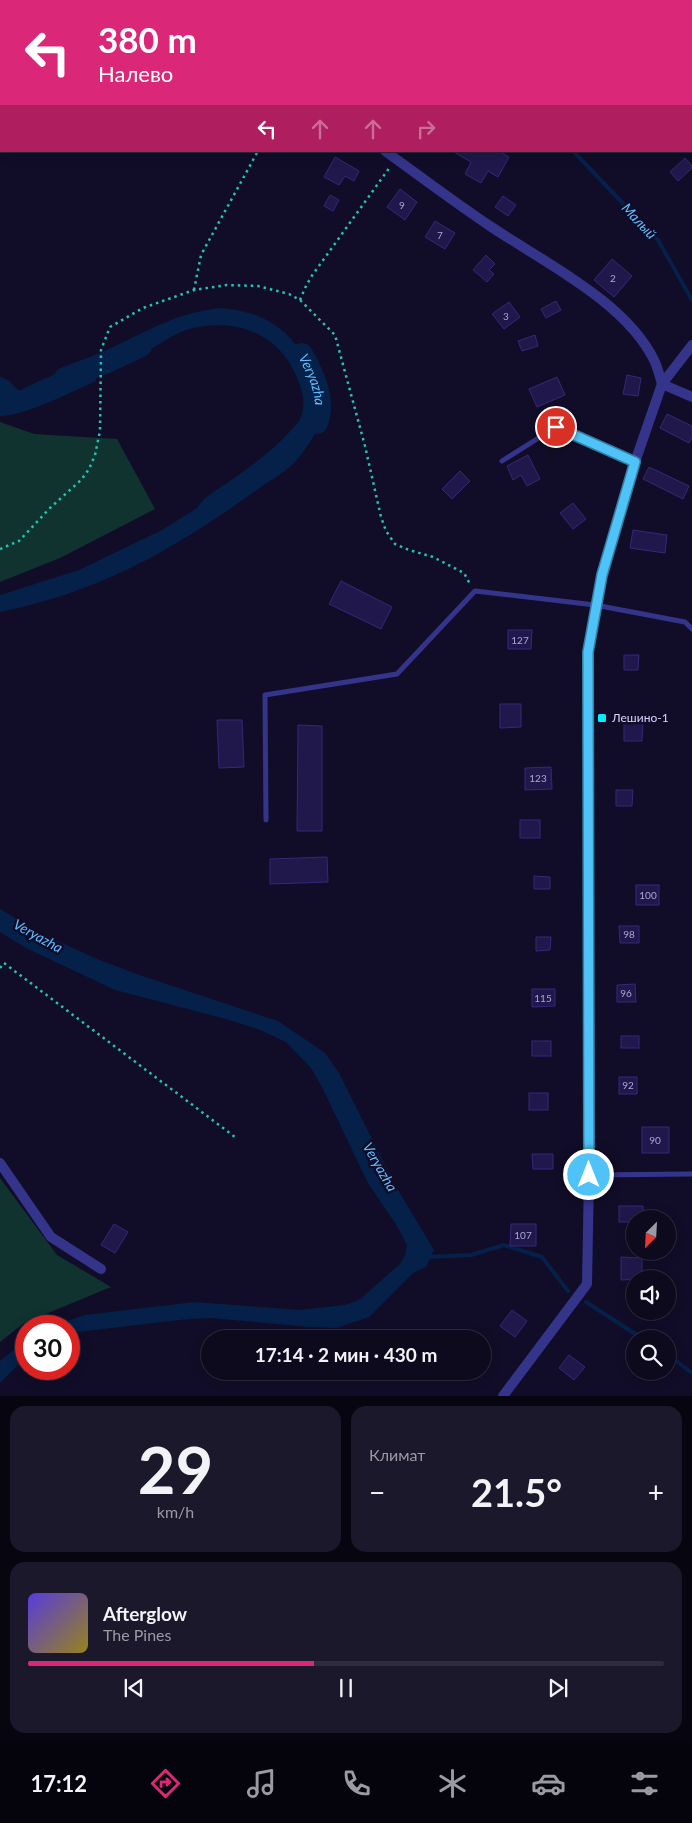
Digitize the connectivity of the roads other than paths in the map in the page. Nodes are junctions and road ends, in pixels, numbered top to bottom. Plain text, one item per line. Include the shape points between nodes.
1 (386, 152) edge
2 (692, 345) edge
3 (662, 384) junction
4 (692, 397) edge
5 (502, 461) dead end
6 (635, 462) junction
7 (595, 605) junction
8 (692, 629) edge
9 (266, 820) dead end
10 (0, 1163) edge
11 (692, 1174) edge
12 (589, 1175) junction
13 (101, 1269) dead end
14 (503, 1396) edge

1 - 3 street via 489,226 594,294 638,336 654,361
2 - 3 street
3 - 4 street
3 - 6 street
5 - 6 lane via 556,427
6 - 7 street
7 - 8 lane via 685,622
7 - 9 lane via 475,591 397,674 265,696
7 - 12 street via 588,652
10 - 13 street via 51,1237
11 - 12 lane
12 - 14 street via 587,1284

